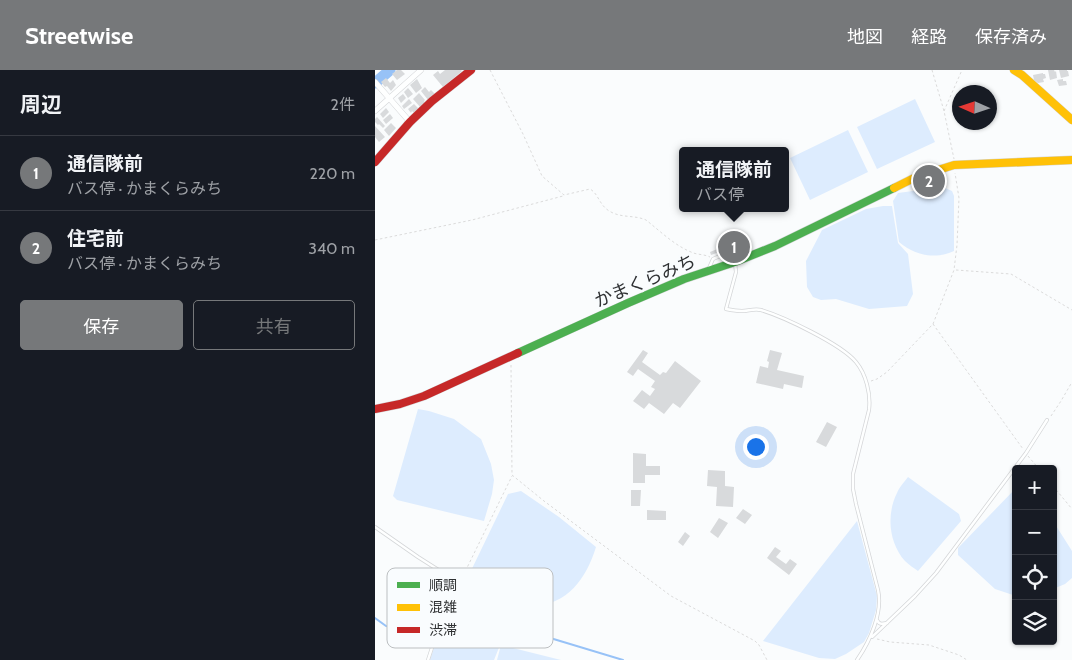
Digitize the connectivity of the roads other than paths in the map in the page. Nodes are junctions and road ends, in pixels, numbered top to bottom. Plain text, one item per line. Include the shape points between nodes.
1 (421, 70) edge
2 (471, 70) edge
3 (1014, 70) edge
4 (377, 84) edge
5 (389, 98) junction
6 (375, 111) edge
7 (1072, 120) edge
8 (410, 122) junction
9 (1072, 160) edge
10 (375, 162) edge
11 (750, 256) junction
12 (735, 262) junction
13 (707, 272) junction
14 (375, 409) edge
15 (1047, 420) road end
16 (375, 527) edge
17 (436, 568) edge
18 (876, 619) junction
19 (888, 623) junction
20 (871, 638) junction
21 (432, 648) edge
22 (428, 660) edge
23 (857, 660) edge

1 - 5 street
2 - 8 main road
3 - 7 main road
4 - 5 street
5 - 6 street
5 - 8 street
8 - 10 main road
9 - 11 main road, かまくらみち via 954,165 935,170
11 - 12 main road, かまくらみち
11 - 13 lane via 733,250 713,258
12 - 13 main road, かまくらみち
12 - 18 lane via 736,272 727,308 761,310 823,338 851,356 866,383 869,410 853,474 853,489 879,595
13 - 14 main road, かまくらみち via 627,303 409,402
15 - 19 lane via 936,573
16 - 17 lane
18 - 19 lane via 879,623
18 - 20 lane
19 - 20 lane
20 - 23 lane
21 - 22 lane

